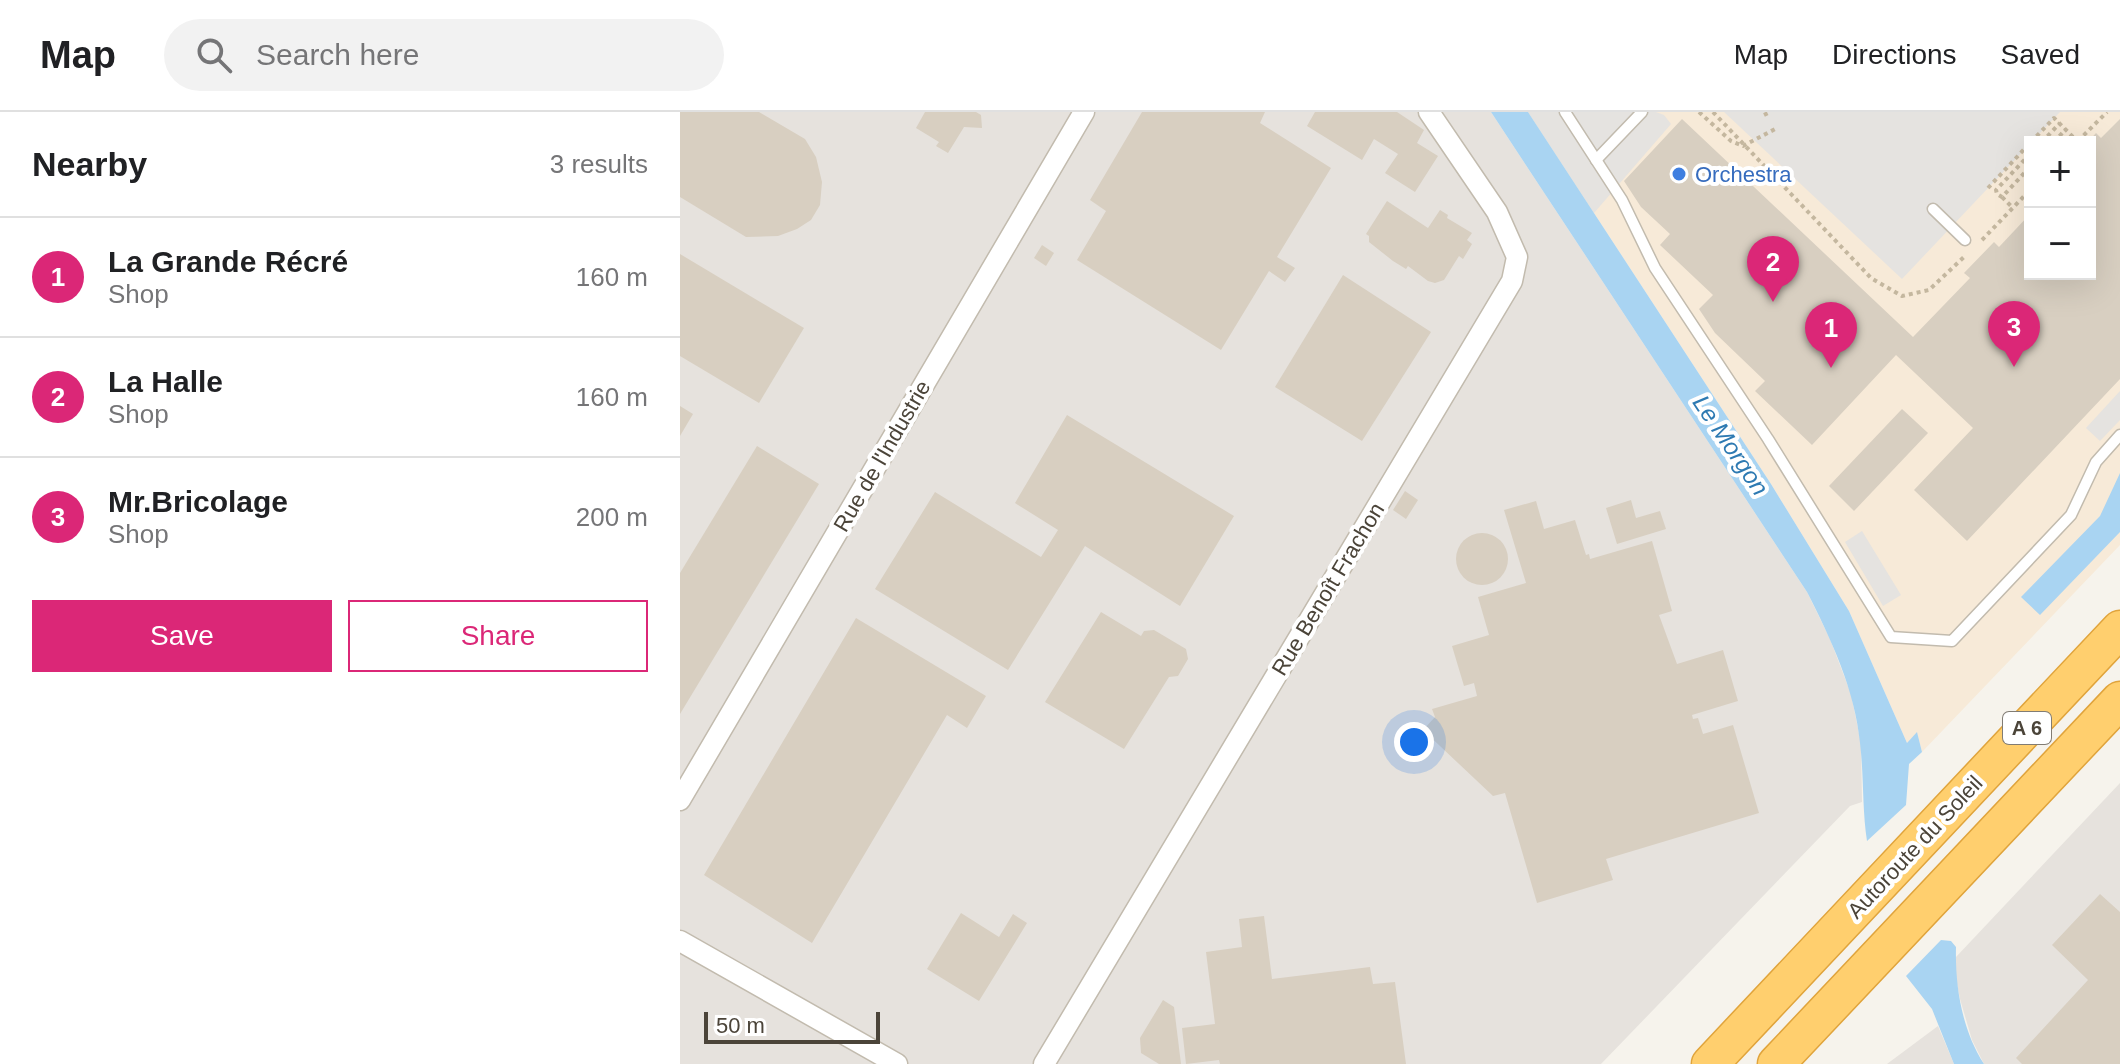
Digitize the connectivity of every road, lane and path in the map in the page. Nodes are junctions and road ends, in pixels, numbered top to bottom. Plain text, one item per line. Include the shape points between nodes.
1 (1084, 112) edge
2 (1429, 112) edge
3 (1565, 112) edge
4 (1642, 112) edge
5 (1699, 112) edge
6 (1713, 112) edge
7 (1770, 112) edge
8 (2107, 112) edge
9 (1764, 115) dead end
10 (2060, 123) junction
11 (1777, 128) dead end
12 (2066, 129) junction
13 (2037, 136) edge
14 (2048, 136) edge
15 (2060, 136) edge
16 (2072, 136) edge
17 (2083, 136) edge
18 (1743, 146) junction
19 (2024, 150) edge
20 (1596, 160) junction
21 (2024, 160) edge
22 (2024, 173) edge
23 (1996, 190) junction
24 (2024, 196) edge
25 (2002, 197) junction
26 (2013, 208) junction
27 (1933, 209) dead end
28 (1965, 240) dead end
29 (2120, 435) edge
30 (2120, 629) edge
31 (2120, 700) edge
32 (680, 800) edge
33 (680, 941) edge
34 (897, 1064) edge
35 (1044, 1064) edge
36 (1710, 1064) edge
37 (1776, 1064) edge

1 - 32 street, Rue de l'Industrie
2 - 35 street, Rue Benoît Frachon via 1497,212 1517,257 1512,281
3 - 20 lane
4 - 20 lane
5 - 18 path
6 - 18 path
7 - 9 path
8 - 17 path
10 - 12 path
10 - 13 path via 2054,118
10 - 14 path
11 - 18 path
12 - 15 path
12 - 16 path
18 - 26 path via 1871,278 1902,296 1929,290
19 - 23 path via 1989,187
20 - 29 lane via 1655,268 1891,637 1952,641 2071,515 2096,462
21 - 23 path
22 - 25 path
23 - 25 path
24 - 26 path
25 - 26 path
27 - 28 lane
30 - 36 highway, Autoroute du Soleil / A 6
31 - 37 highway, A 6
33 - 34 street

